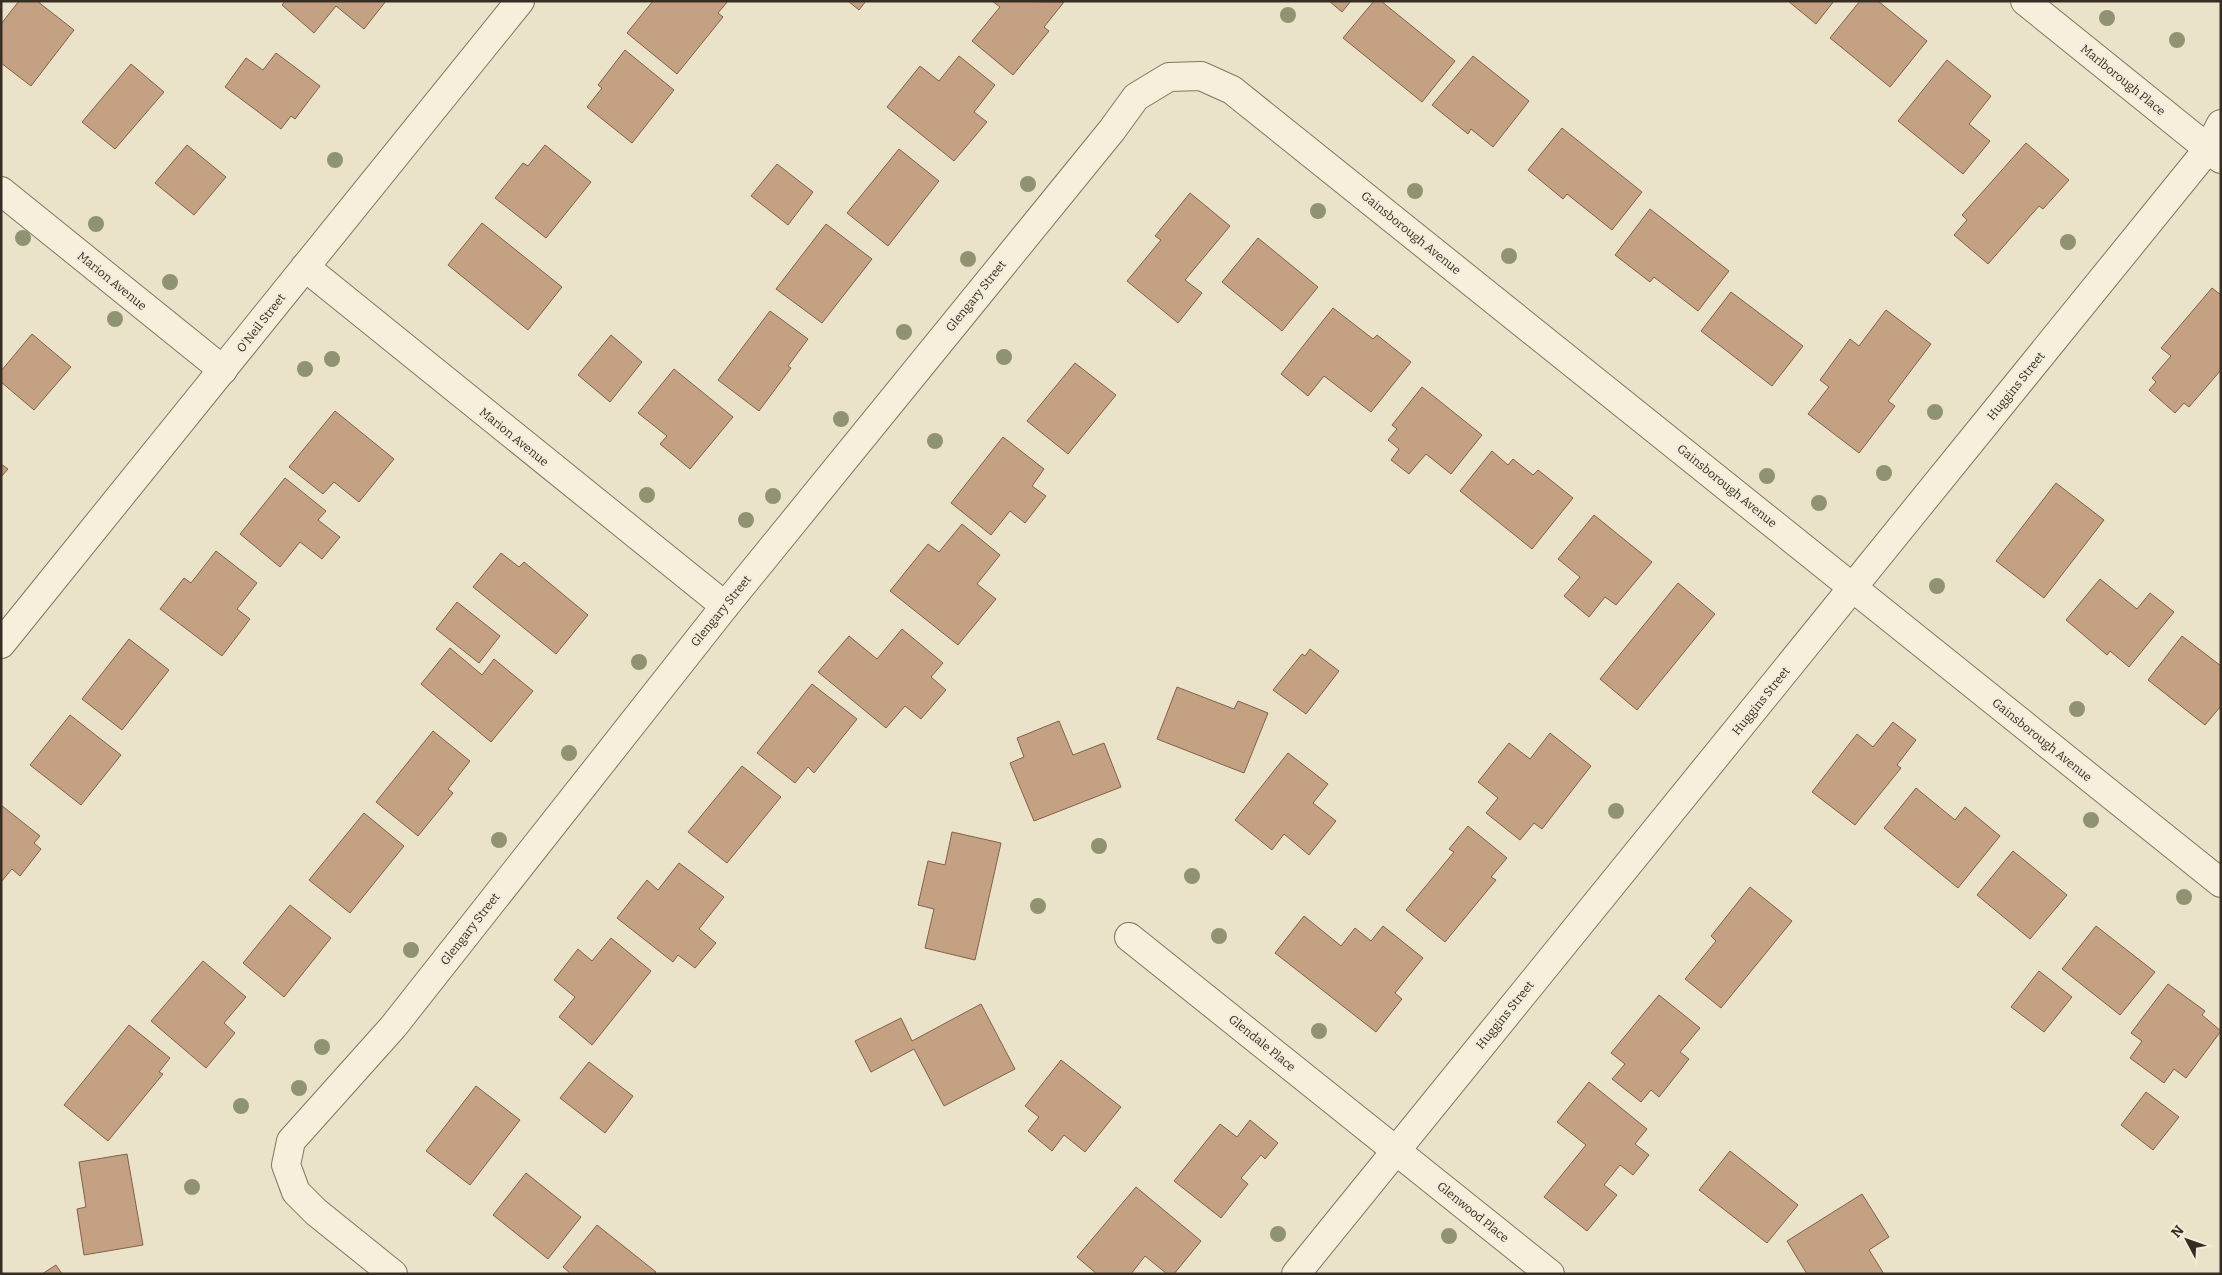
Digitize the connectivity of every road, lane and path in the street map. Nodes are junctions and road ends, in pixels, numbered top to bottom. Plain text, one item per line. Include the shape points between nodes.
1 (520, 1) edge
2 (2026, 1) edge
3 (1232, 90) joint
4 (2221, 124) edge
5 (2214, 154) edge
6 (1, 191) edge
7 (304, 268) junction
8 (223, 370) junction
9 (1853, 588) junction
10 (724, 606) junction
11 (1, 644) edge
12 (2221, 883) edge
13 (1129, 937) dead end
14 (1395, 1149) junction
15 (393, 1274) edge
16 (1296, 1274) edge
17 (1550, 1274) edge

1 - 7 street, O'Neil Street
2 - 5 street, Marlborough Place
3 - 9 street, Gainsborough Avenue
3 - 10 street, Glengary Street via 1201,76 1169,77 1136,96 1112,130
4 - 5 street, Huggins Street
5 - 9 street, Huggins Street
6 - 8 street, Marion Avenue
7 - 8 street, O'Neil Street
7 - 10 street, Marion Avenue
8 - 11 street, O'Neil Street
9 - 12 street, Gainsborough Avenue
9 - 14 street, Huggins Street
10 - 15 street, Glengary Street via 393,1027 291,1141 286,1165 296,1192
13 - 14 street, Glendale Place
14 - 16 street, Huggins Street
14 - 17 street, Glenwood Place

